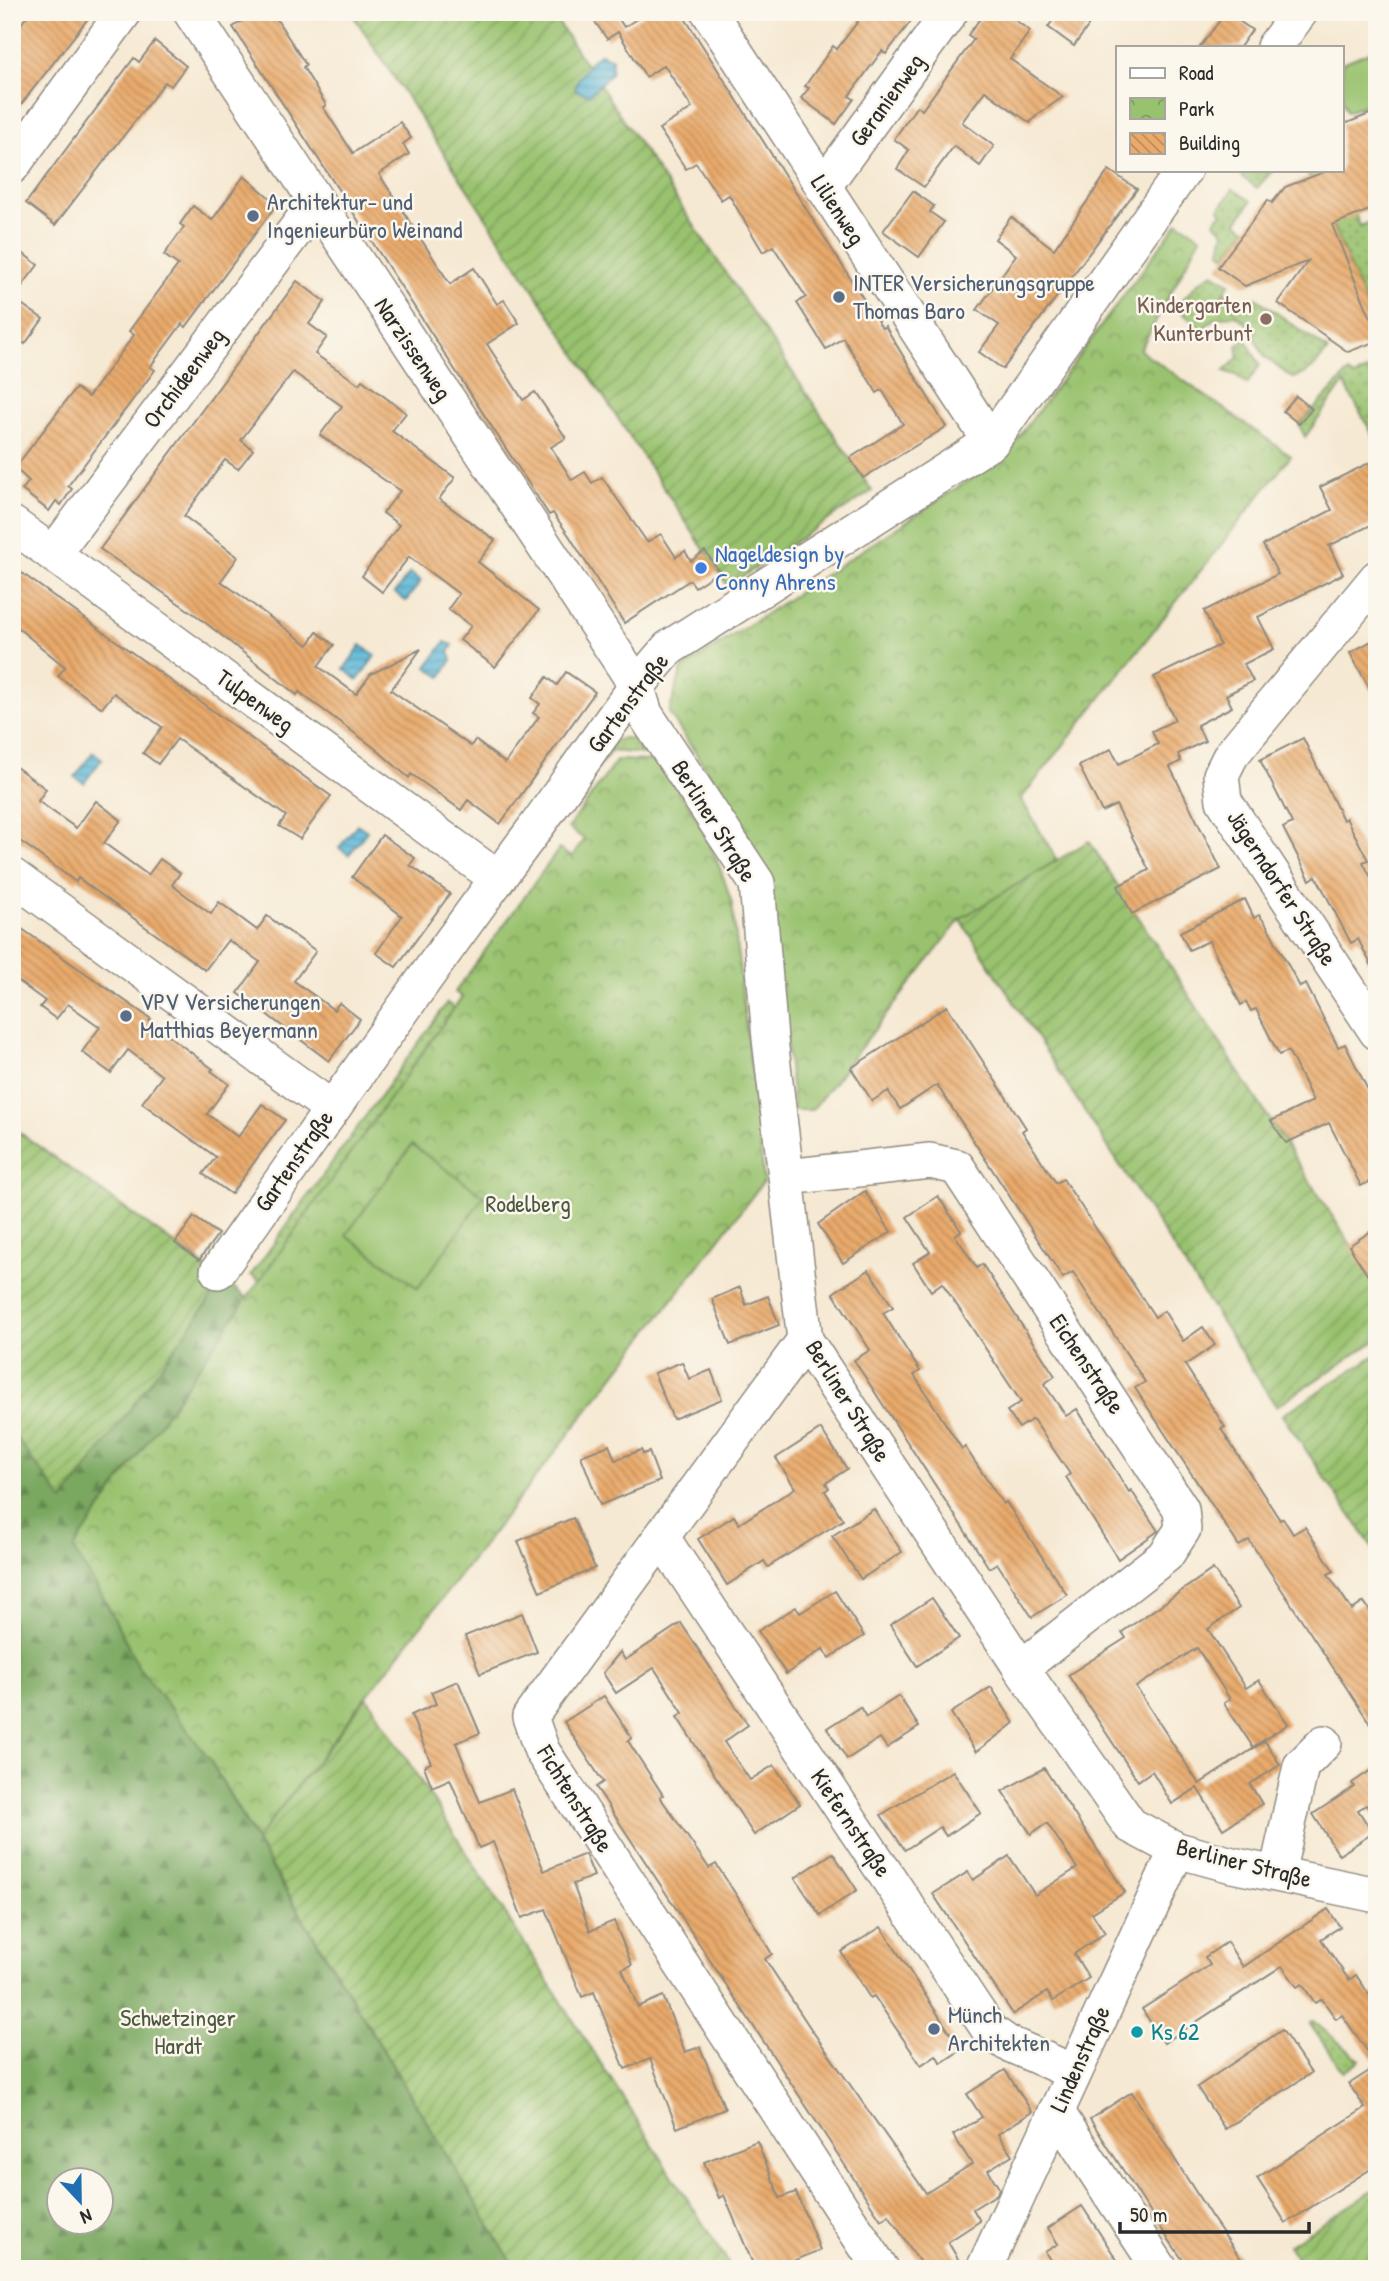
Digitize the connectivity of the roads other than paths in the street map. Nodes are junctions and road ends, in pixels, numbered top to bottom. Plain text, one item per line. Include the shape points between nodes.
1 (124, 12) edge
2 (191, 12) edge
3 (709, 12) edge
4 (950, 12) edge
5 (1300, 12) edge
6 (1275, 46) edge
7 (12, 166) edge
8 (1183, 172) edge
9 (823, 187) junction
10 (316, 203) junction
11 (991, 442) junction
12 (12, 524) edge
13 (53, 554) junction
14 (1377, 578) edge
15 (636, 685) junction
16 (12, 876) edge
17 (497, 878) junction
18 (1377, 1032) edge
19 (331, 1108) junction
20 (787, 1177) junction
21 (218, 1270) dead end
22 (806, 1340) junction
23 (662, 1538) junction
24 (1021, 1668) junction
25 (1324, 1743) dead end
26 (1177, 1850) junction
27 (1277, 1874) junction
28 (1377, 1895) edge
29 (1073, 2072) junction
30 (1056, 2111) junction
31 (881, 2269) edge
32 (984, 2269) edge
33 (1160, 2269) edge

1 - 7 street
2 - 10 street, Narzissenweg
3 - 9 street, Lilienweg
4 - 9 street, Geranienweg
5 - 6 street
8 - 11 street, Gartenstraße
9 - 11 street, Lilienweg
10 - 13 street, Orchideenweg
10 - 15 street, Narzissenweg
11 - 15 street, Gartenstraße via 669,648
12 - 13 street, Tulpenweg
13 - 17 street, Tulpenweg
14 - 18 street, Jägerndorfer Straße via 1231,755 1221,775 1224,800
15 - 17 street, Gartenstraße
15 - 20 street, Berliner Straße via 645,714 757,883
16 - 19 street
17 - 19 street, Gartenstraße
19 - 21 street, Gartenstraße
20 - 22 street, Berliner Straße
20 - 24 street, Eichenstraße via 930,1161 957,1167 1181,1509 1182,1529 1166,1555
22 - 23 street, Fichtenstraße
22 - 24 street, Berliner Straße
23 - 29 street, Kiefernstraße via 989,2031
23 - 31 street, Fichtenstraße via 530,1717 542,1751
24 - 26 street, Berliner Straße via 1130,1825
25 - 27 street via 1301,1766
26 - 27 street, Berliner Straße
26 - 29 street, Lindenstraße
27 - 28 street, Berliner Straße
29 - 30 street, Lindenstraße
30 - 32 street, Lindenstraße
30 - 33 street

